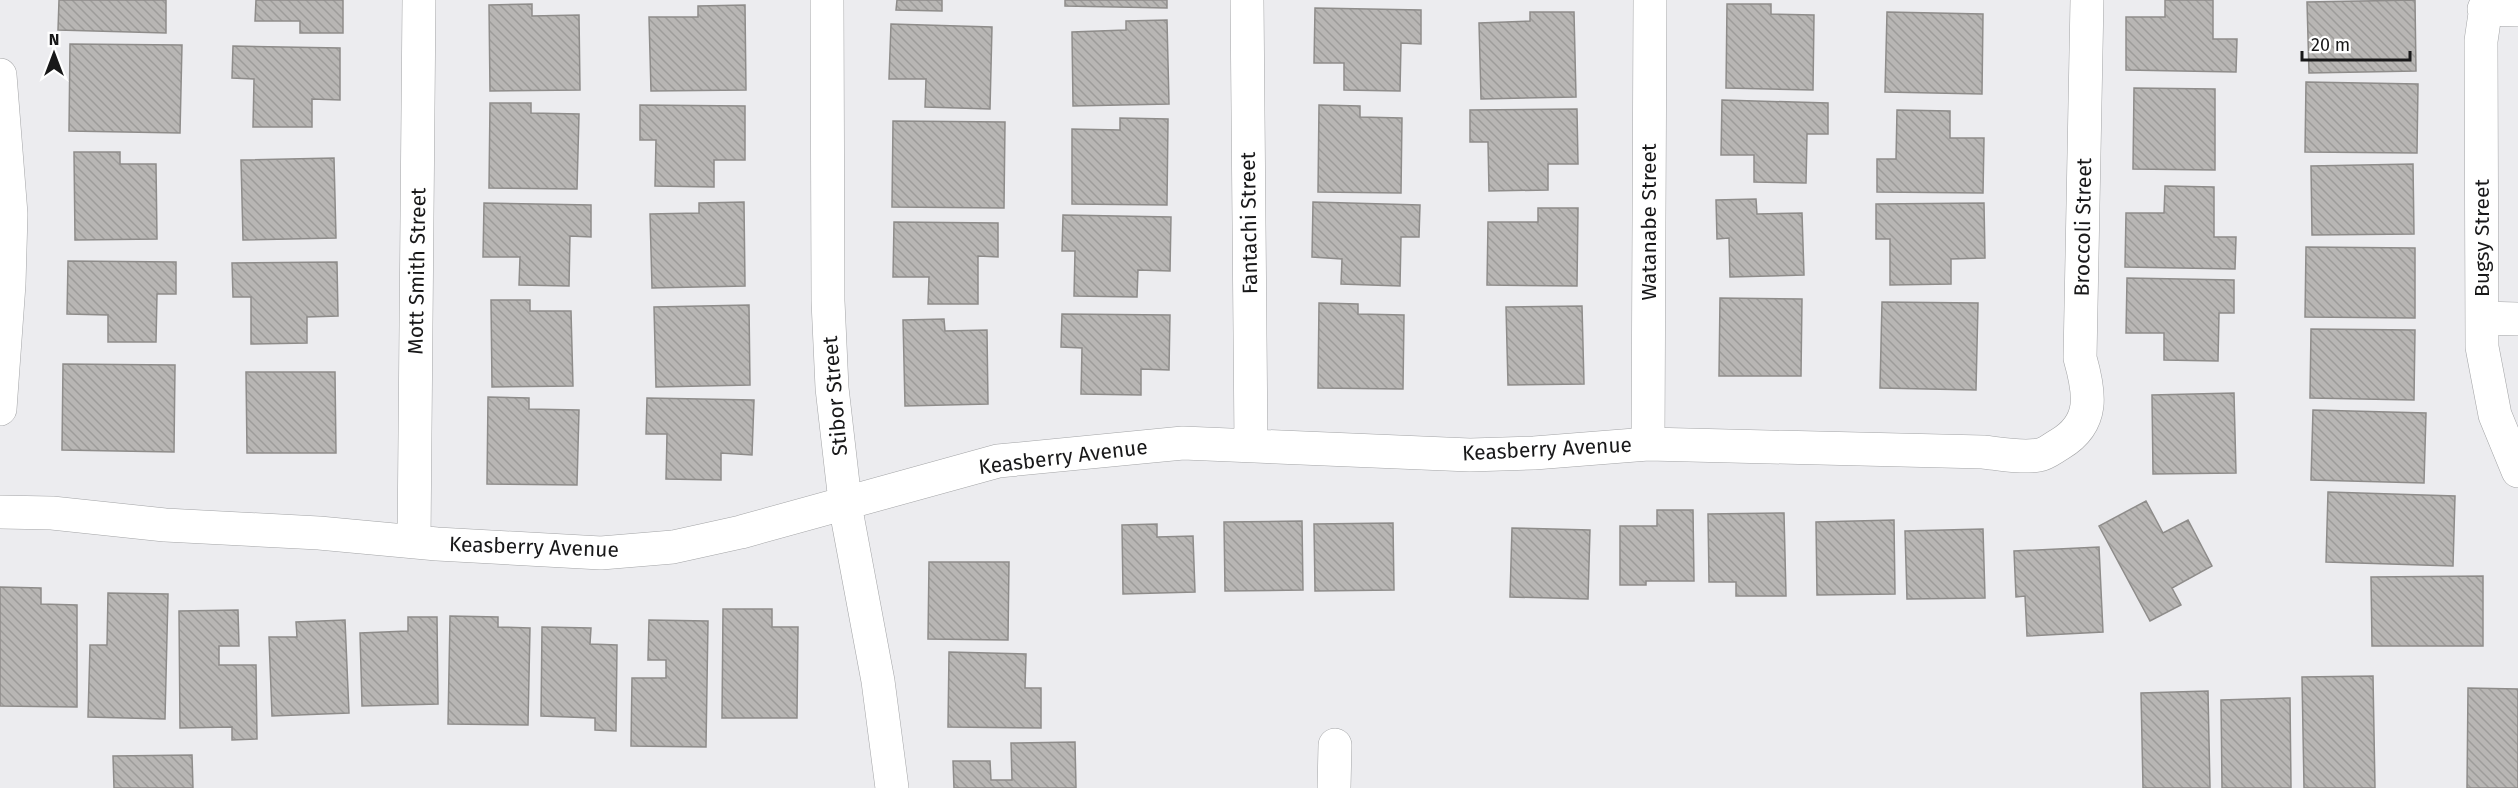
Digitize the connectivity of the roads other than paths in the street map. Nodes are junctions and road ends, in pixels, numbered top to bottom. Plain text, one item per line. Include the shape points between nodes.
1 (419, 0) edge
2 (827, 0) edge
3 (1247, 0) edge
4 (1650, 0) edge
5 (2087, 0) edge
6 (2486, 5) edge
7 (2518, 10) edge
8 (0, 75) edge
9 (2482, 318) junction
10 (2518, 319) edge
11 (0, 409) edge
12 (2061, 443) joint
13 (1648, 444) junction
14 (1251, 445) junction
15 (2518, 471) edge
16 (846, 502) junction
17 (0, 512) edge
18 (414, 542) junction
19 (1335, 745) dead end
20 (892, 788) edge
21 (1334, 788) edge

1 - 18 street, Mott Smith Street
2 - 16 street, Stibor Street via 828,301 832,388
3 - 14 street, Fantachi Street
4 - 13 street, Watanabe Street
5 - 12 street, Broccoli Street via 2080,358 2088,387 2087,409 2078,432
6 - 7 street
6 - 9 street, Bugsy Street via 2481,41
8 - 11 street via 10,214
9 - 10 street
9 - 15 street, Bugsy Street via 2486,376 2495,415
12 - 13 street, Keasberry Avenue via 2042,455 2021,456
13 - 14 street, Keasberry Avenue via 1470,455
14 - 16 street, Keasberry Avenue via 1183,443 998,461
16 - 18 street, Keasberry Avenue via 741,532 663,548 601,553
16 - 20 street, Stibor Street via 879,681
17 - 18 street, Keasberry Avenue
19 - 21 street

